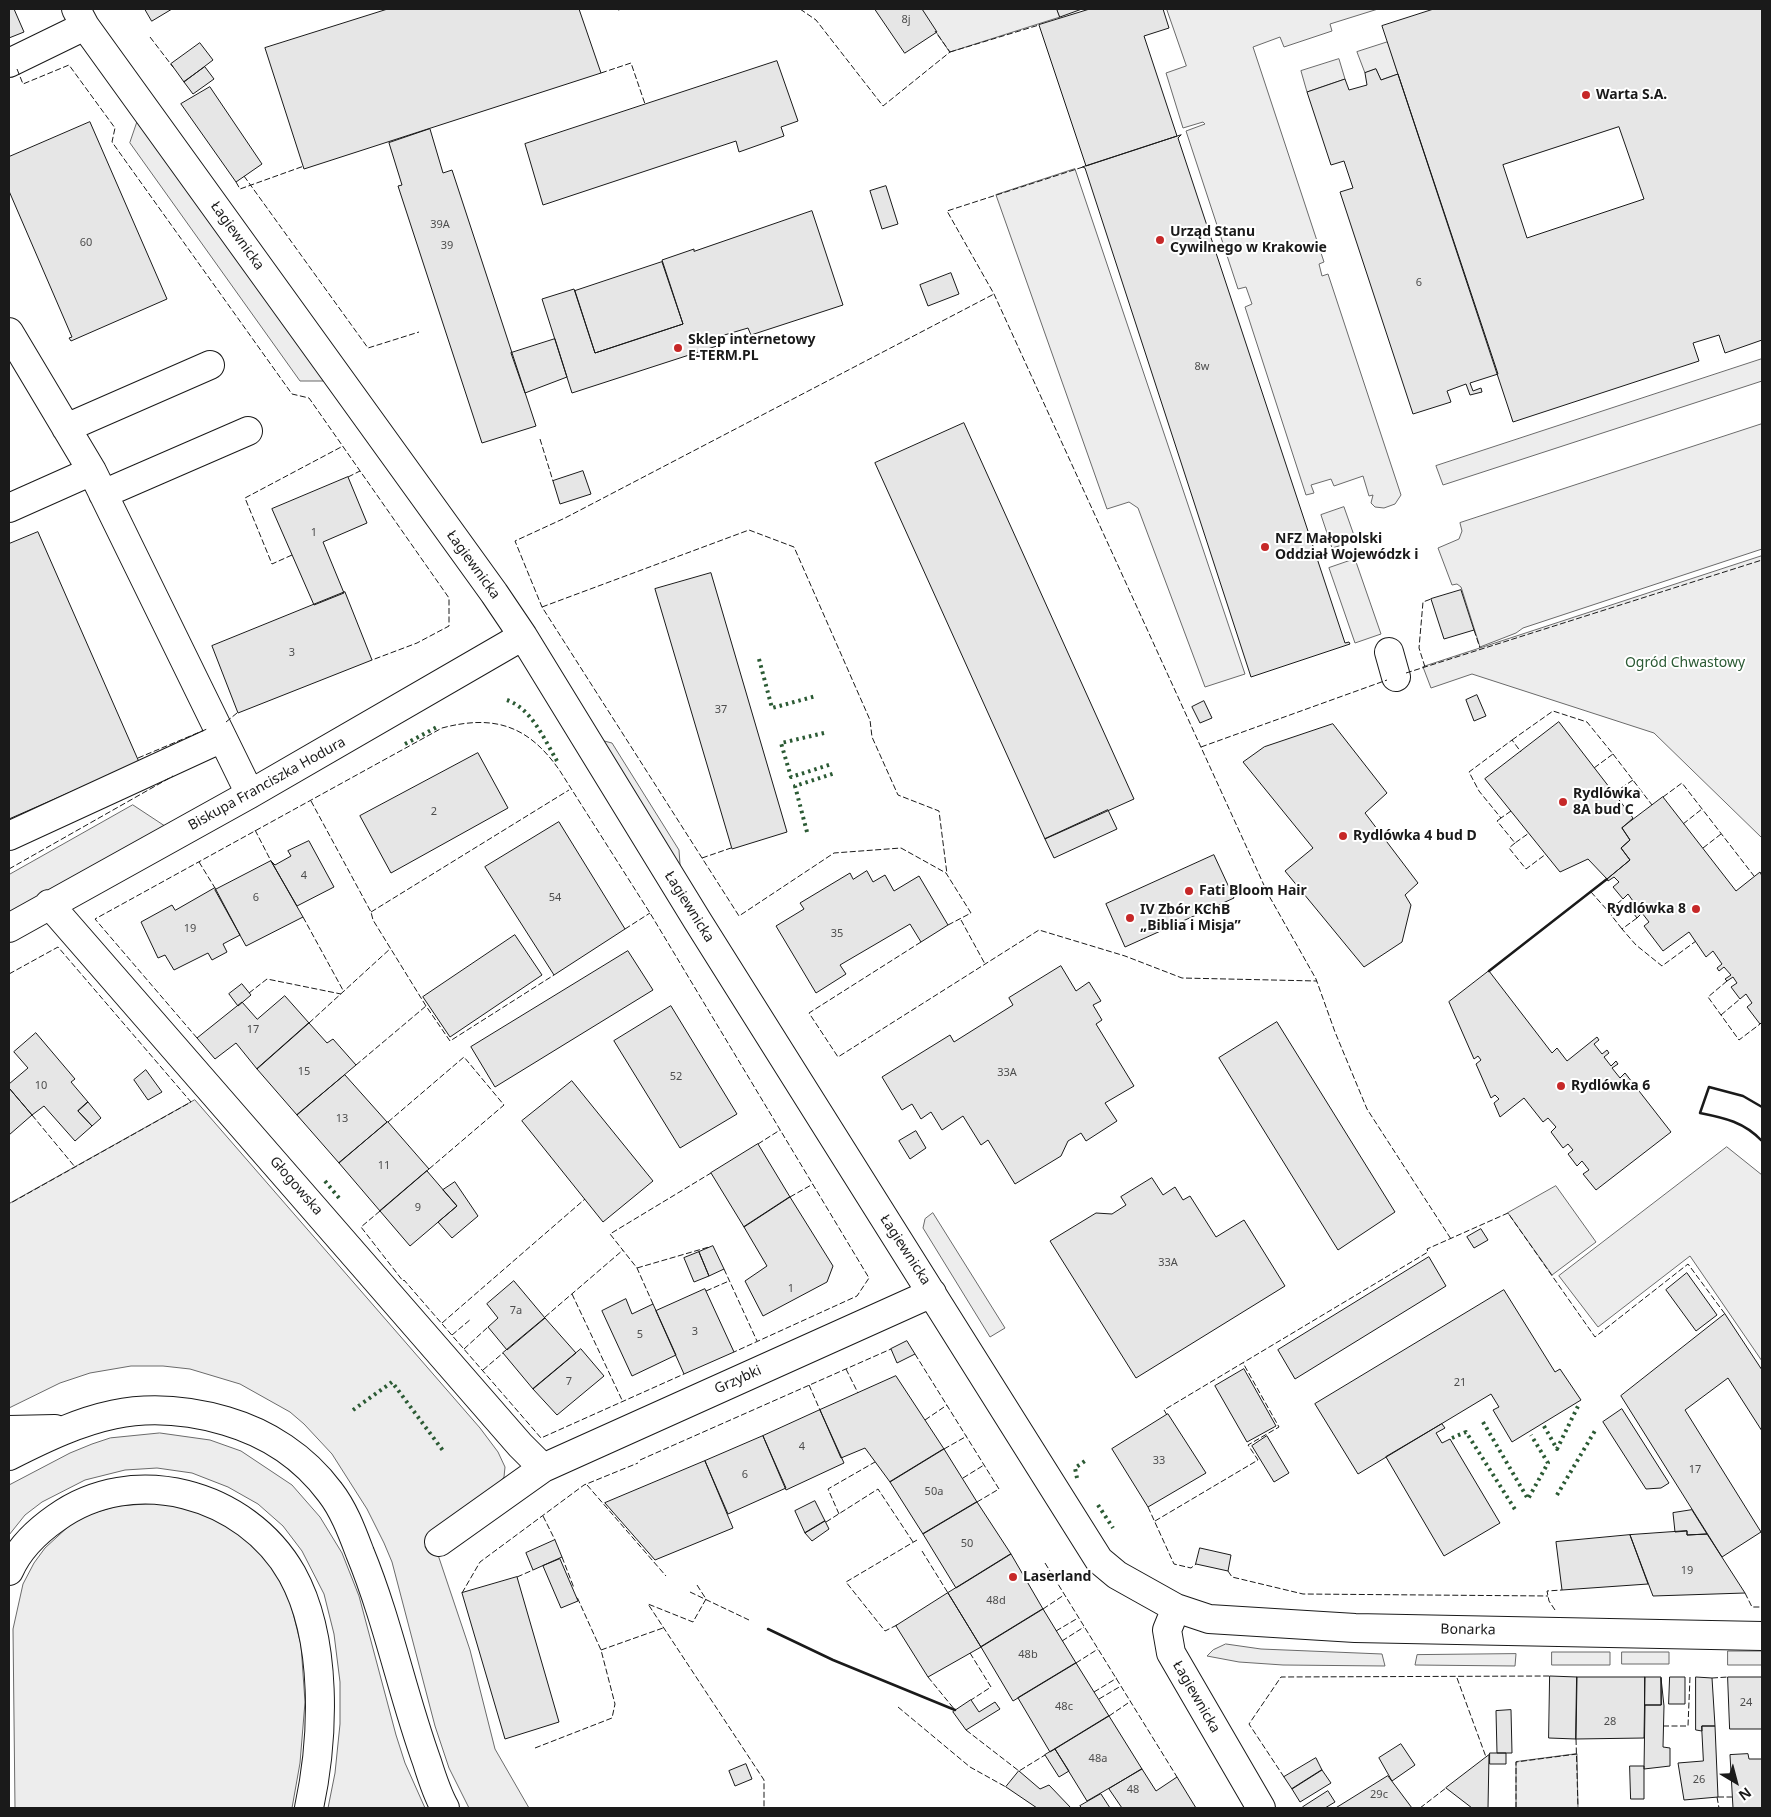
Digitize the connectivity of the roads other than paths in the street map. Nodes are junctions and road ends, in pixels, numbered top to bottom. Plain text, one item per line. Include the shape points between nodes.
1 (80, 17) edge
2 (9, 63) edge
3 (9, 332) edge
4 (210, 365) dead end
5 (66, 428) junction
6 (248, 431) dead end
7 (97, 483) junction
8 (9, 508) edge
9 (523, 636) junction
10 (222, 738) junction
11 (250, 794) junction
12 (9, 836) edge
13 (49, 904) junction
14 (9, 928) edge
15 (932, 1293) junction
16 (62, 1429) junction
17 (9, 1430) edge
18 (9, 1456) edge
19 (543, 1468) junction
20 (439, 1542) dead end
21 (9, 1571) edge
22 (1176, 1608) junction
23 (1762, 1636) edge
24 (309, 1808) edge
25 (444, 1808) edge
26 (1260, 1808) edge

1 - 2 street
1 - 9 street, Łagiewnicka
3 - 5 street
4 - 5 street
5 - 7 street
6 - 7 street
7 - 8 street
7 - 10 street
9 - 11 street, Biskupa Franciszka Hodura
9 - 15 street, Łagiewnicka
10 - 11 street
10 - 12 street
11 - 13 street, Biskupa Franciszka Hodura
13 - 14 street, Biskupa Franciszka Hodura
13 - 19 street, Głogowska
15 - 19 street, Grzybki
15 - 22 street, Łagiewnicka via 1099,1560 1117,1575
16 - 17 street
16 - 18 street
16 - 25 street via 103,1416 129,1412 168,1410 204,1415 276,1441 310,1470 331,1493 347,1520 367,1568 409,1713
19 - 20 street, Grzybki
21 - 24 street via 26,1542 43,1527 82,1503 119,1492 182,1493 219,1506 252,1527 268,1541 291,1574 310,1620 318,1671 318,1713 317,1761
22 - 23 street, Bonarka via 1209,1619 1274,1624
22 - 26 street, Łagiewnicka via 1167,1630 1171,1653

